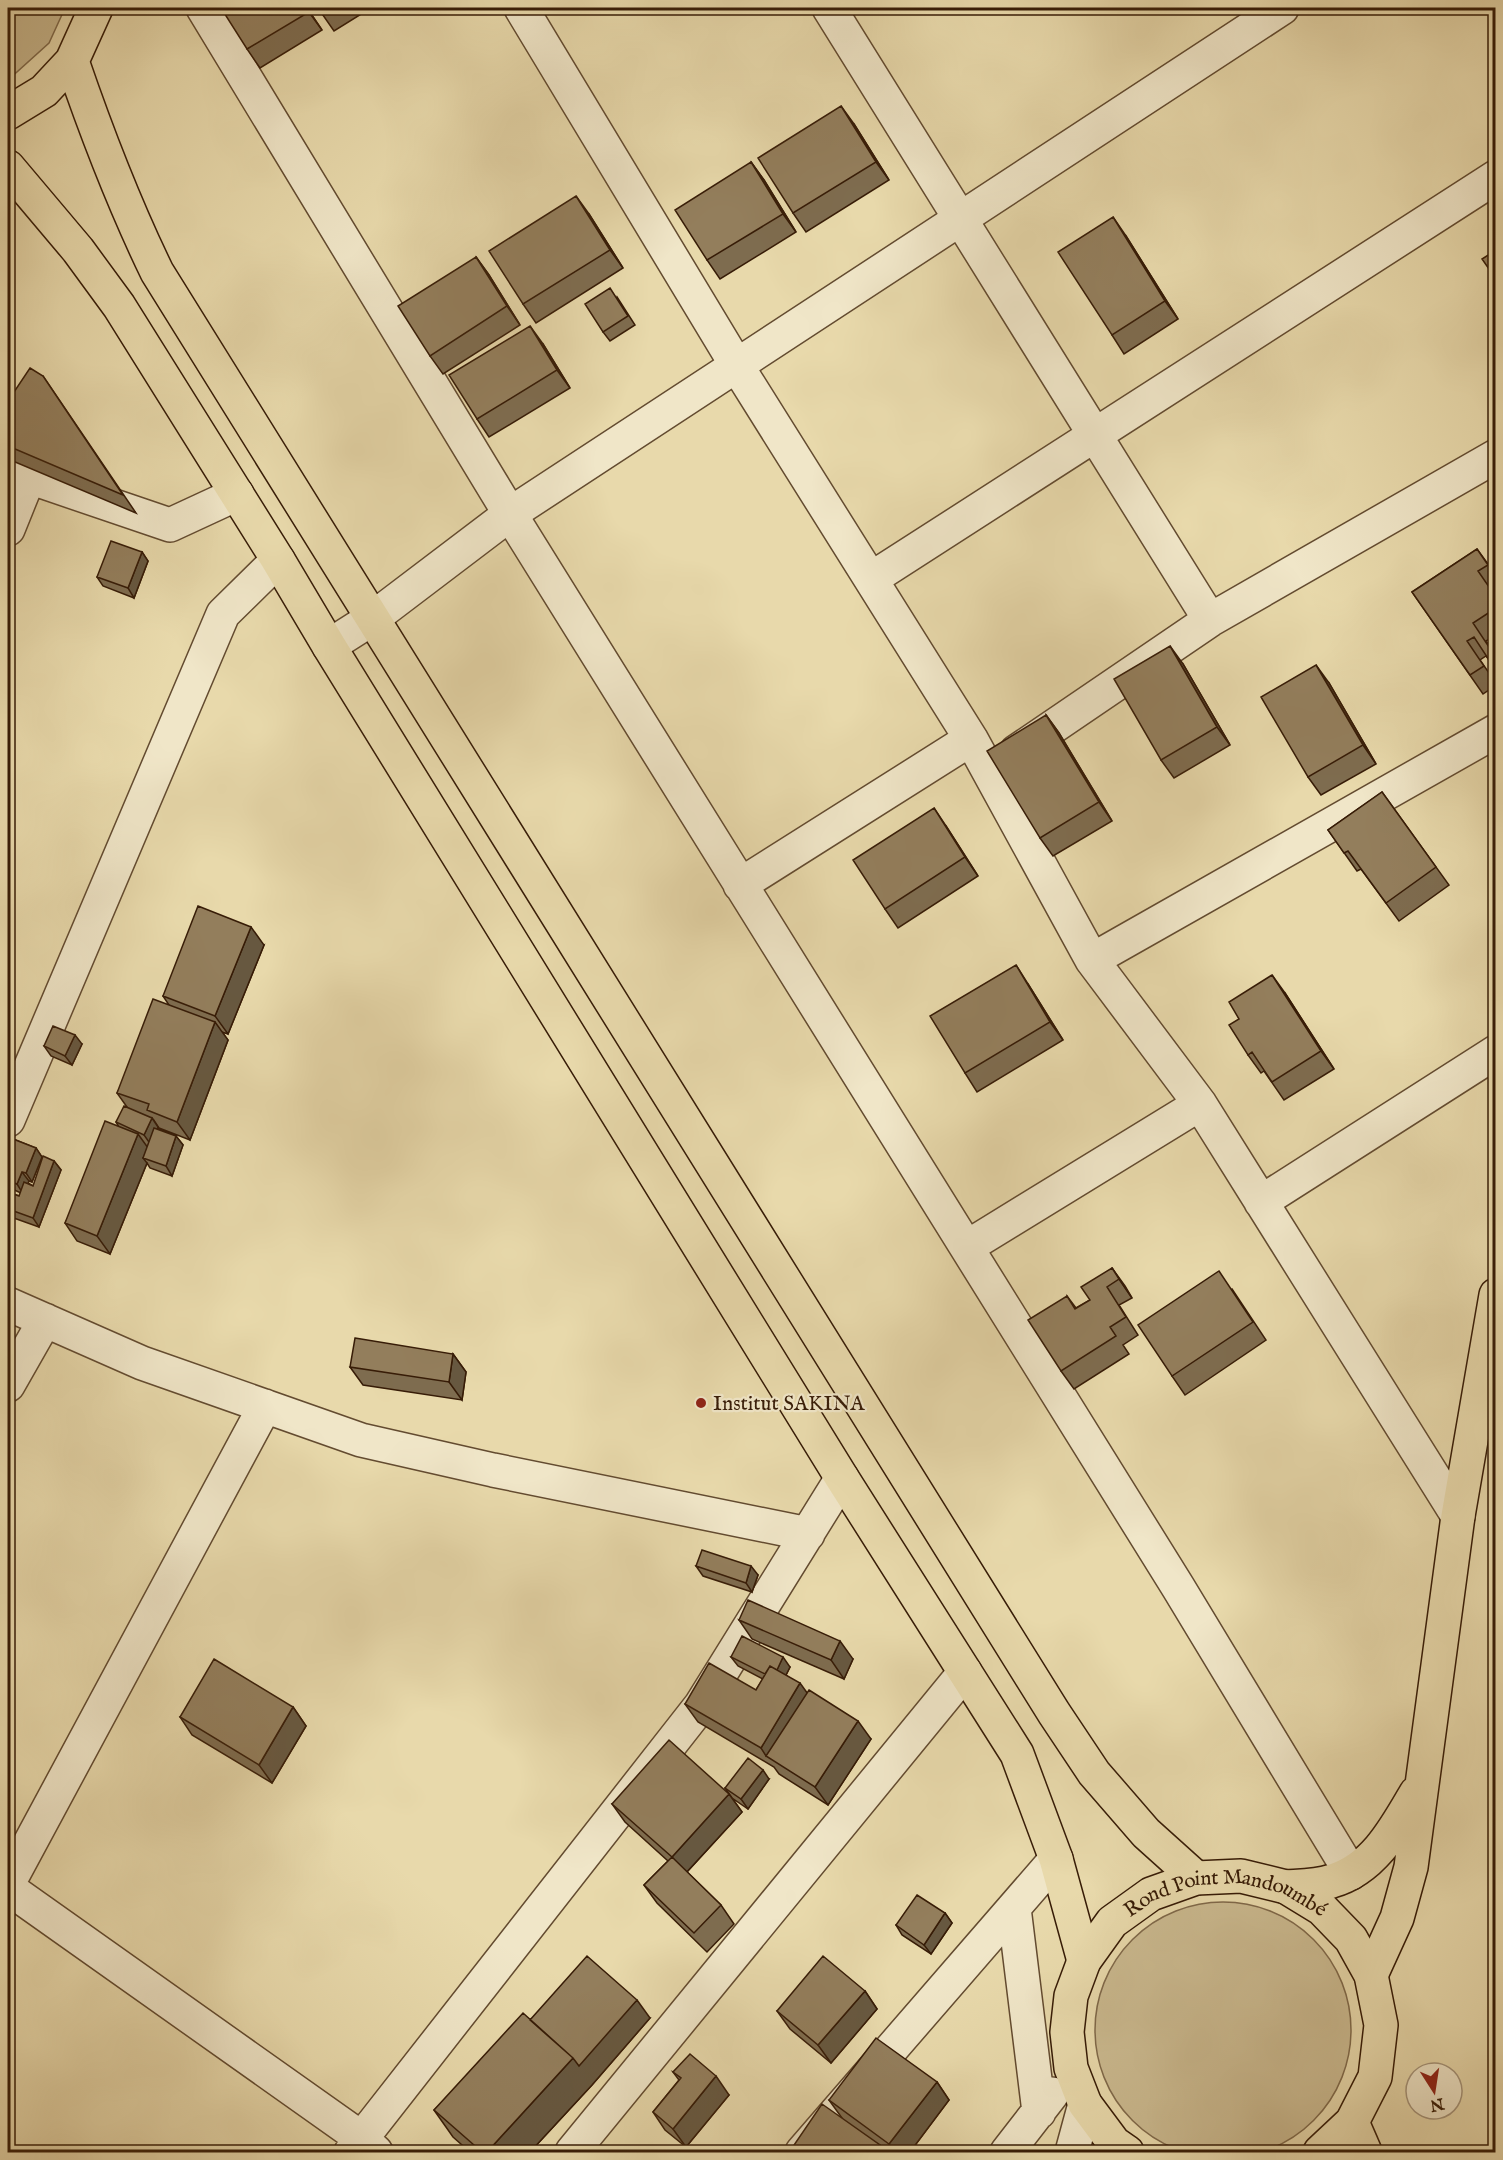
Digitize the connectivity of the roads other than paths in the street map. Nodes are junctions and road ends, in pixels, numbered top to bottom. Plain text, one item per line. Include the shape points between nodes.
1 (96, 8) edge
2 (521, 8) edge
3 (829, 8) edge
4 (1282, 8) edge
5 (215, 12) edge
6 (72, 61) junction
7 (8, 113) edge
8 (8, 167) edge
9 (1496, 177) edge
10 (960, 219) junction
11 (737, 366) junction
12 (1096, 435) junction
13 (1496, 456) edge
14 (18, 472) edge
15 (237, 494) junction
16 (510, 514) junction
17 (8, 529) edge
18 (278, 560) junction
19 (871, 579) junction
20 (372, 618) junction
21 (1210, 620) junction
22 (329, 646) junction
23 (1496, 731) edge
24 (971, 739) junction
25 (987, 772) junction
26 (740, 885) junction
27 (1092, 960) junction
28 (1496, 1052) edge
29 (1200, 1104) junction
30 (8, 1120) edge
31 (1262, 1202) junction
32 (967, 1247) junction
33 (1496, 1295) edge
34 (8, 1304) edge
35 (45, 1320) junction
36 (8, 1385) edge
37 (265, 1406) junction
38 (842, 1478) junction
39 (1458, 1516) junction
40 (808, 1534) junction
41 (965, 1672) junction
42 (1422, 1782) junction
43 (1056, 1859) junction
44 (1352, 1873) junction
45 (1196, 1878) junction
46 (8, 1886) edge
47 (1286, 1887) junction
48 (1014, 1908) junction
49 (1084, 1961) junction
50 (1371, 1975) junction
51 (1071, 2068) junction
52 (1085, 2104) junction
53 (1039, 2112) junction
54 (1352, 2122) junction
55 (362, 2148) edge
56 (572, 2152) edge
57 (802, 2152) edge
58 (1007, 2152) edge
59 (1072, 2152) edge
60 (1127, 2152) edge
61 (1320, 2152) edge
62 (1365, 2152) edge

1 - 6 main road
2 - 11 street
3 - 10 street
4 - 10 street
5 - 16 street
6 - 7 main road via 44,91
6 - 20 main road via 96,132 157,272
8 - 15 main road via 119,306
9 - 12 street
10 - 11 street
10 - 12 street
11 - 16 street
11 - 19 street
12 - 19 street
12 - 21 street
13 - 21 street
14 - 15 street via 170,525
14 - 17 street
15 - 18 main road
16 - 20 street
16 - 26 street
18 - 22 main road
18 - 30 street via 223,614
19 - 24 street
20 - 22 street
20 - 45 main road via 1054,1713 1094,1773 1146,1833
21 - 25 street
22 - 38 main road
23 - 27 street
24 - 25 street
24 - 26 street
25 - 27 street
26 - 32 street
27 - 29 street
28 - 31 street
29 - 31 street
29 - 32 street
31 - 39 street
32 - 44 street
33 - 39 main road
34 - 35 street
35 - 36 street
35 - 37 street via 142,1363
37 - 40 street via 361,1440
37 - 46 street
38 - 40 street
38 - 41 main road
39 - 42 main road
40 - 55 street via 701,1705
41 - 43 main road via 1017,1754
41 - 56 street
42 - 44 main road via 1382,1848
42 - 50 main road via 1411,1867 1397,1918
43 - 48 street
43 - 49 main road
44 - 47 main road via 1331,1882
45 - 47 main road, Rond Point Mandoumbé via 1242,1876
45 - 49 main road, Rond Point Mandoumbé via 1151,1894 1112,1922
46 - 55 street
47 - 50 main road, Rond Point Mandoumbé via 1322,1909 1351,1939
48 - 53 street
48 - 57 street
49 - 51 main road, Rond Point Mandoumbé via 1071,1996 1067,2032
50 - 54 main road, Rond Point Mandoumbé via 1381,2025 1375,2077
51 - 52 main road, Rond Point Mandoumbé
51 - 53 street
52 - 59 street
52 - 60 main road, Rond Point Mandoumbé via 1114,2143
53 - 58 street
54 - 61 main road, Rond Point Mandoumbé
54 - 62 main road

